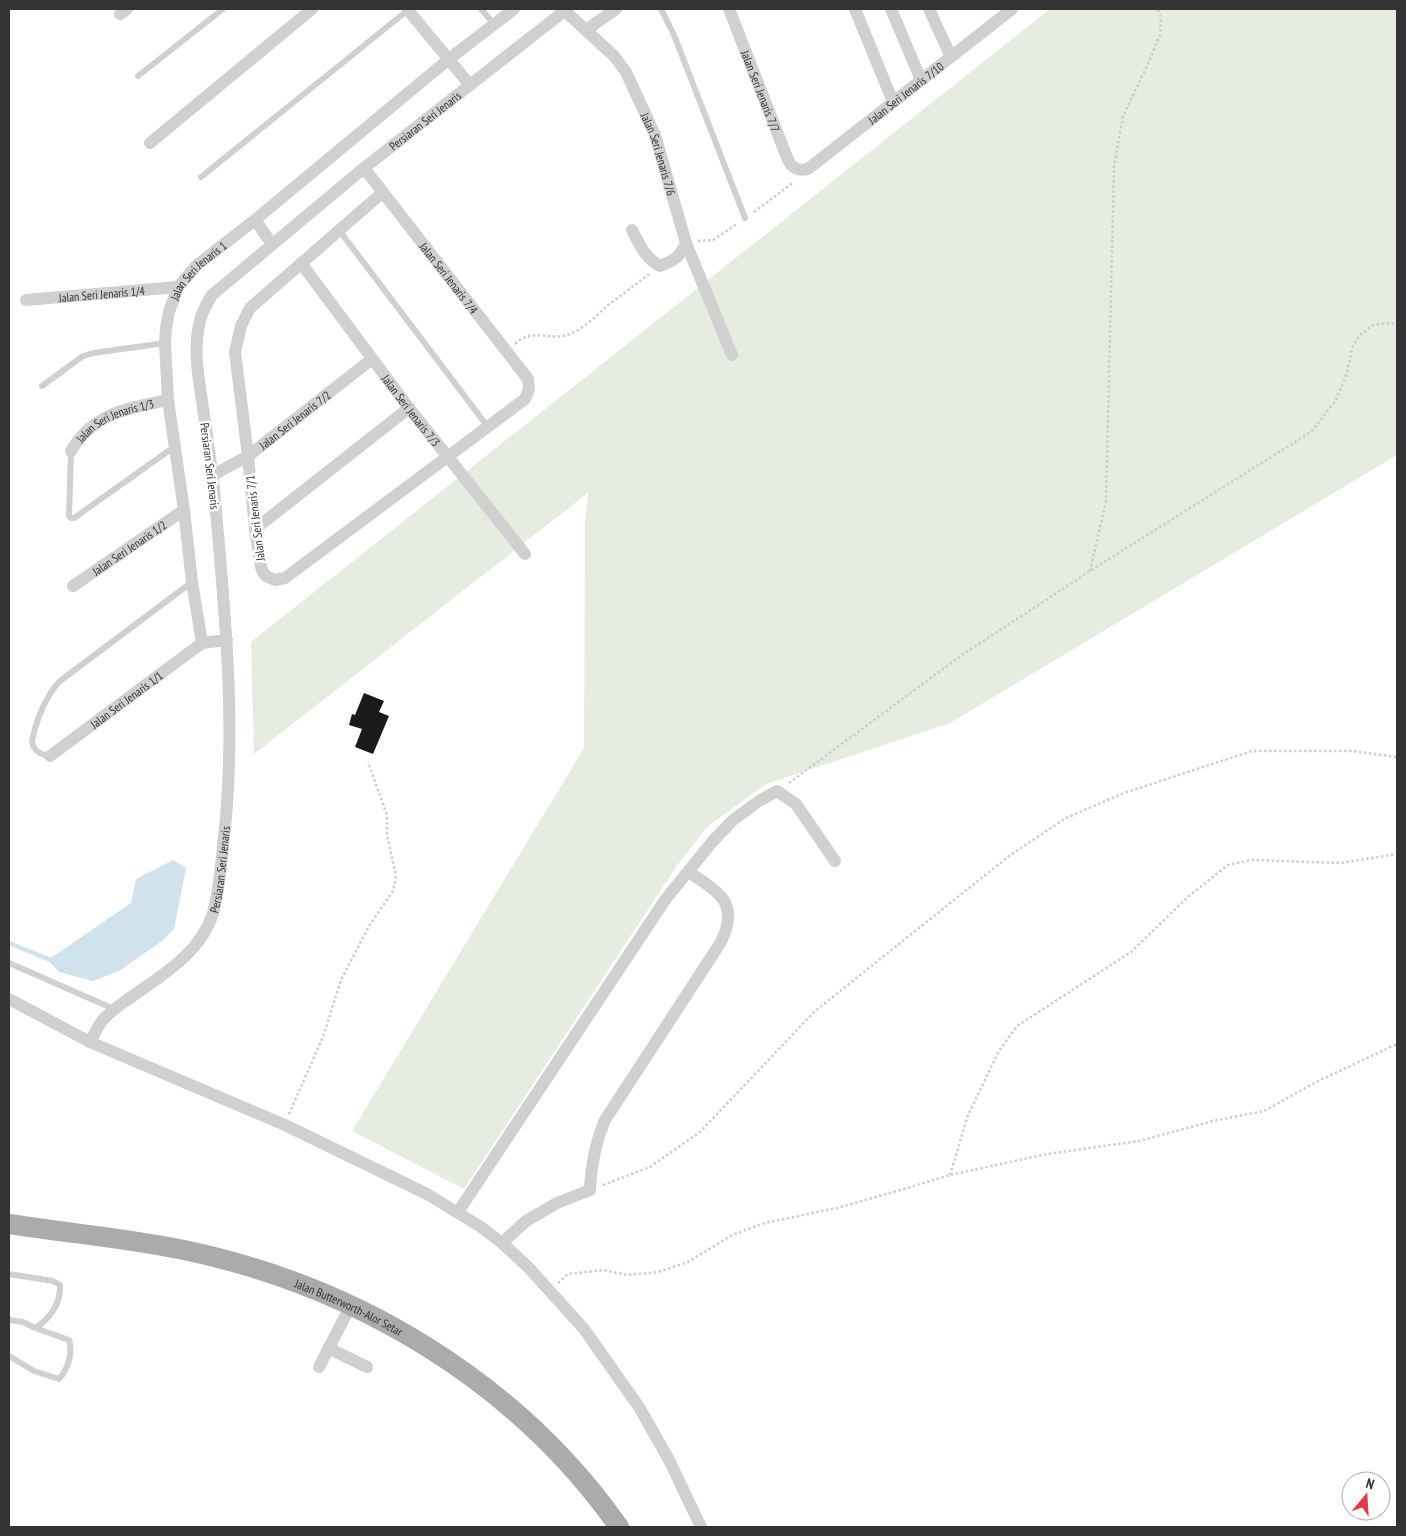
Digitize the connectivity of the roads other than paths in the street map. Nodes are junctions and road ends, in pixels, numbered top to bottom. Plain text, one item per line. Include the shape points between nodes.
1 (223, 9) edge
2 (312, 9) edge
3 (407, 9) edge
4 (481, 9) edge
5 (514, 9) edge
6 (616, 9) edge
7 (661, 9) edge
8 (729, 9) edge
9 (854, 9) edge
10 (891, 9) edge
11 (929, 9) edge
12 (1012, 9) edge
13 (566, 10) edge
14 (494, 24) junction
15 (586, 30) junction
16 (951, 57) junction
17 (449, 59) junction
18 (138, 76) dead end
19 (921, 80) junction
20 (470, 85) junction
21 (893, 102) junction
22 (150, 143) dead end
23 (364, 168) junction
24 (796, 170) joint
25 (200, 177) dead end
26 (382, 193) junction
27 (746, 218) dead end
28 (255, 220) junction
29 (339, 230) junction
30 (632, 230) dead end
31 (686, 243) junction
32 (272, 244) junction
33 (301, 263) junction
34 (178, 287) junction
35 (26, 300) dead end
36 (165, 343) junction
37 (732, 355) dead end
38 (372, 359) junction
39 (42, 386) dead end
40 (529, 389) joint
41 (168, 400) junction
42 (409, 408) junction
43 (488, 427) junction
44 (174, 447) junction
45 (71, 451) joint
46 (248, 456) junction
47 (448, 456) junction
48 (213, 475) junction
49 (184, 510) junction
50 (255, 529) junction
51 (525, 554) dead end
52 (192, 582) junction
53 (73, 586) dead end
54 (227, 640) junction
55 (202, 643) junction
56 (50, 756) joint
57 (835, 861) dead end
58 (689, 872) junction
59 (9, 964) edge
60 (9, 999) edge
61 (114, 1009) junction
62 (90, 1042) junction
63 (458, 1212) junction
64 (9, 1224) edge
65 (502, 1243) junction
66 (9, 1274) edge
67 (351, 1305) junction
68 (9, 1320) edge
69 (35, 1328) junction
70 (328, 1348) junction
71 (9, 1356) edge
72 (319, 1367) dead end
73 (367, 1367) dead end
74 (619, 1527) edge
75 (702, 1527) edge

1 - 18 lane
2 - 22 street
3 - 17 street
3 - 25 lane
4 - 14 lane
5 - 14 street, Jalan Seri Jenaris 1
6 - 15 street
7 - 27 lane
8 - 24 street, Jalan Seri Jenaris 7/7 via 788,160
9 - 21 street
10 - 19 street
11 - 16 street
12 - 16 street, Jalan Seri Jenaris 7/10 via 999,16
13 - 15 street, Jalan Seri Jenaris 7/6
13 - 20 street, Persiaran Seri Jenaris
14 - 17 street, Jalan Seri Jenaris 1
15 - 31 street, Jalan Seri Jenaris 7/6 via 614,56 636,93 655,135
16 - 19 street, Jalan Seri Jenaris 7/10
17 - 20 street
17 - 28 street, Jalan Seri Jenaris 1
19 - 21 street, Jalan Seri Jenaris 7/10
20 - 23 street, Persiaran Seri Jenaris
21 - 24 street, Jalan Seri Jenaris 7/10 via 808,169
23 - 26 street, Jalan Seri Jenaris 7/4
23 - 32 street, Persiaran Seri Jenaris
26 - 29 street, Jalan Seri Jenaris 7/1
26 - 40 street, Jalan Seri Jenaris 7/4 via 528,379
28 - 32 street
28 - 34 street, Jalan Seri Jenaris 1 via 197,265
29 - 33 street, Jalan Seri Jenaris 7/1
29 - 43 lane
30 - 31 street via 645,254 660,266 672,262
31 - 37 street, Jalan Seri Jenaris 7/6
32 - 48 street, Persiaran Seri Jenaris via 212,295 200,319 197,373
33 - 38 street, Jalan Seri Jenaris 7/3
33 - 46 street, Jalan Seri Jenaris 7/1 via 250,308 241,326 235,352
34 - 35 street, Jalan Seri Jenaris 1/4
34 - 36 street, Jalan Seri Jenaris 1 via 169,312
36 - 39 lane via 83,356
36 - 41 street, Jalan Seri Jenaris 1
38 - 42 street, Jalan Seri Jenaris 7/3
38 - 46 street, Jalan Seri Jenaris 7/2
40 - 43 street, Jalan Seri Jenaris 7/1 via 525,399
41 - 44 street, Jalan Seri Jenaris 1
41 - 45 street, Jalan Seri Jenaris 1/3 via 130,407 102,419 77,440
42 - 47 street, Jalan Seri Jenaris 7/3
42 - 50 street
43 - 47 street, Jalan Seri Jenaris 7/1
44 - 45 lane via 74,518 69,516
44 - 49 street, Jalan Seri Jenaris 1
46 - 48 street, Jalan Seri Jenaris 7/2
46 - 50 street, Jalan Seri Jenaris 7/1
47 - 50 street, Jalan Seri Jenaris 7/1 via 285,578 275,580 263,572
47 - 51 street, Jalan Seri Jenaris 7/3
48 - 54 street, Persiaran Seri Jenaris
49 - 52 street, Jalan Seri Jenaris 1
49 - 53 street, Jalan Seri Jenaris 1/2
52 - 55 street, Jalan Seri Jenaris 1
52 - 56 lane via 54,686 32,741 39,753
54 - 55 street
54 - 61 street, Persiaran Seri Jenaris via 229,776 212,914 191,951
55 - 56 street, Jalan Seri Jenaris 1/1
57 - 58 street via 796,804 777,791 733,820
58 - 63 street via 656,913
58 - 65 street via 716,891 724,902 729,914 721,942 605,1120 590,1177 590,1190 557,1203 526,1221
59 - 61 lane
60 - 62 street
61 - 62 street, Persiaran Seri Jenaris via 101,1022
62 - 63 street via 285,1125
63 - 65 street
64 - 67 main road, Jalan Butterworth-Alor Setar via 184,1250 246,1265
65 - 75 street via 584,1329 639,1407
66 - 69 lane via 53,1281 60,1286 52,1314
67 - 70 street
67 - 74 main road, Jalan Butterworth-Alor Setar via 437,1352 500,1399 567,1462
68 - 69 lane
69 - 71 lane via 69,1340 71,1346 65,1373 59,1379
70 - 72 street
70 - 73 street

